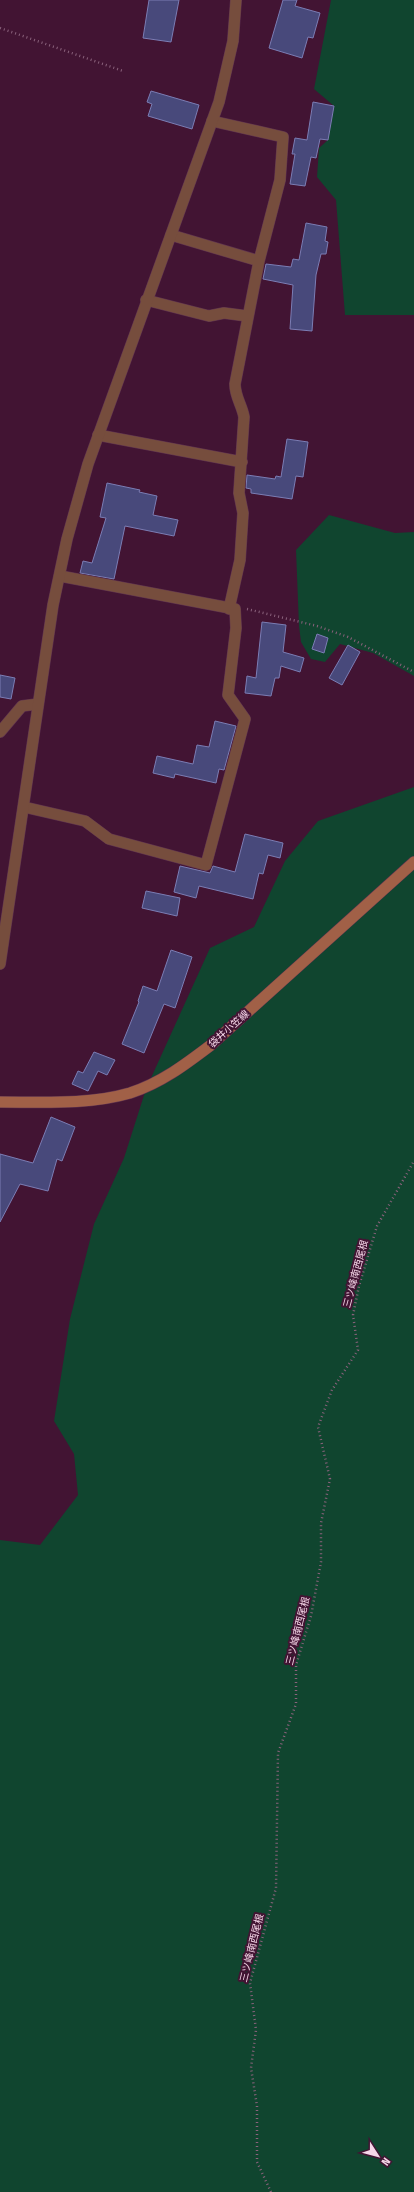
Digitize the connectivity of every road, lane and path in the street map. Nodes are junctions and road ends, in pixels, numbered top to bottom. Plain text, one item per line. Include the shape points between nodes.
1 (236, 0) edge
2 (0, 28) edge
3 (123, 71) dead end
4 (212, 121) junction
5 (171, 235) junction
6 (258, 261) junction
7 (146, 300) junction
8 (247, 316) junction
9 (98, 435) junction
10 (242, 462) junction
11 (60, 576) junction
12 (232, 609) junction
13 (414, 672) edge
14 (38, 704) junction
15 (0, 732) edge
16 (24, 807) junction
17 (414, 862) edge
18 (0, 964) edge
19 (0, 1102) edge
20 (414, 1161) edge
21 (271, 2192) edge

1 - 4 street via 233,41 220,102
2 - 3 path
4 - 5 street
4 - 6 street via 283,137 280,180
5 - 6 street
5 - 7 street
6 - 8 street
7 - 8 street via 209,316 224,313
7 - 9 street
8 - 10 street via 235,384 235,394 244,417
9 - 10 street
9 - 11 street via 67,539
10 - 12 street via 239,493 243,513 240,560
11 - 12 street
11 - 14 street
12 - 13 path via 273,614 317,626 348,637
12 - 16 street via 236,628 228,695 245,719 206,865 109,839 85,821
14 - 15 street via 22,706
14 - 16 street
16 - 18 street
17 - 19 main road, 袋井小笠線 via 211,1045 176,1071 130,1093 96,1100
20 - 21 path, 三ツ峰南西尾根 via 377,1226 353,1315 358,1350 332,1390 318,1427 330,1478 322,1523 321,1562 311,1616 296,1665 296,1704 278,1753 276,1888 250,1983 256,2030 251,2068 257,2106 257,2162

